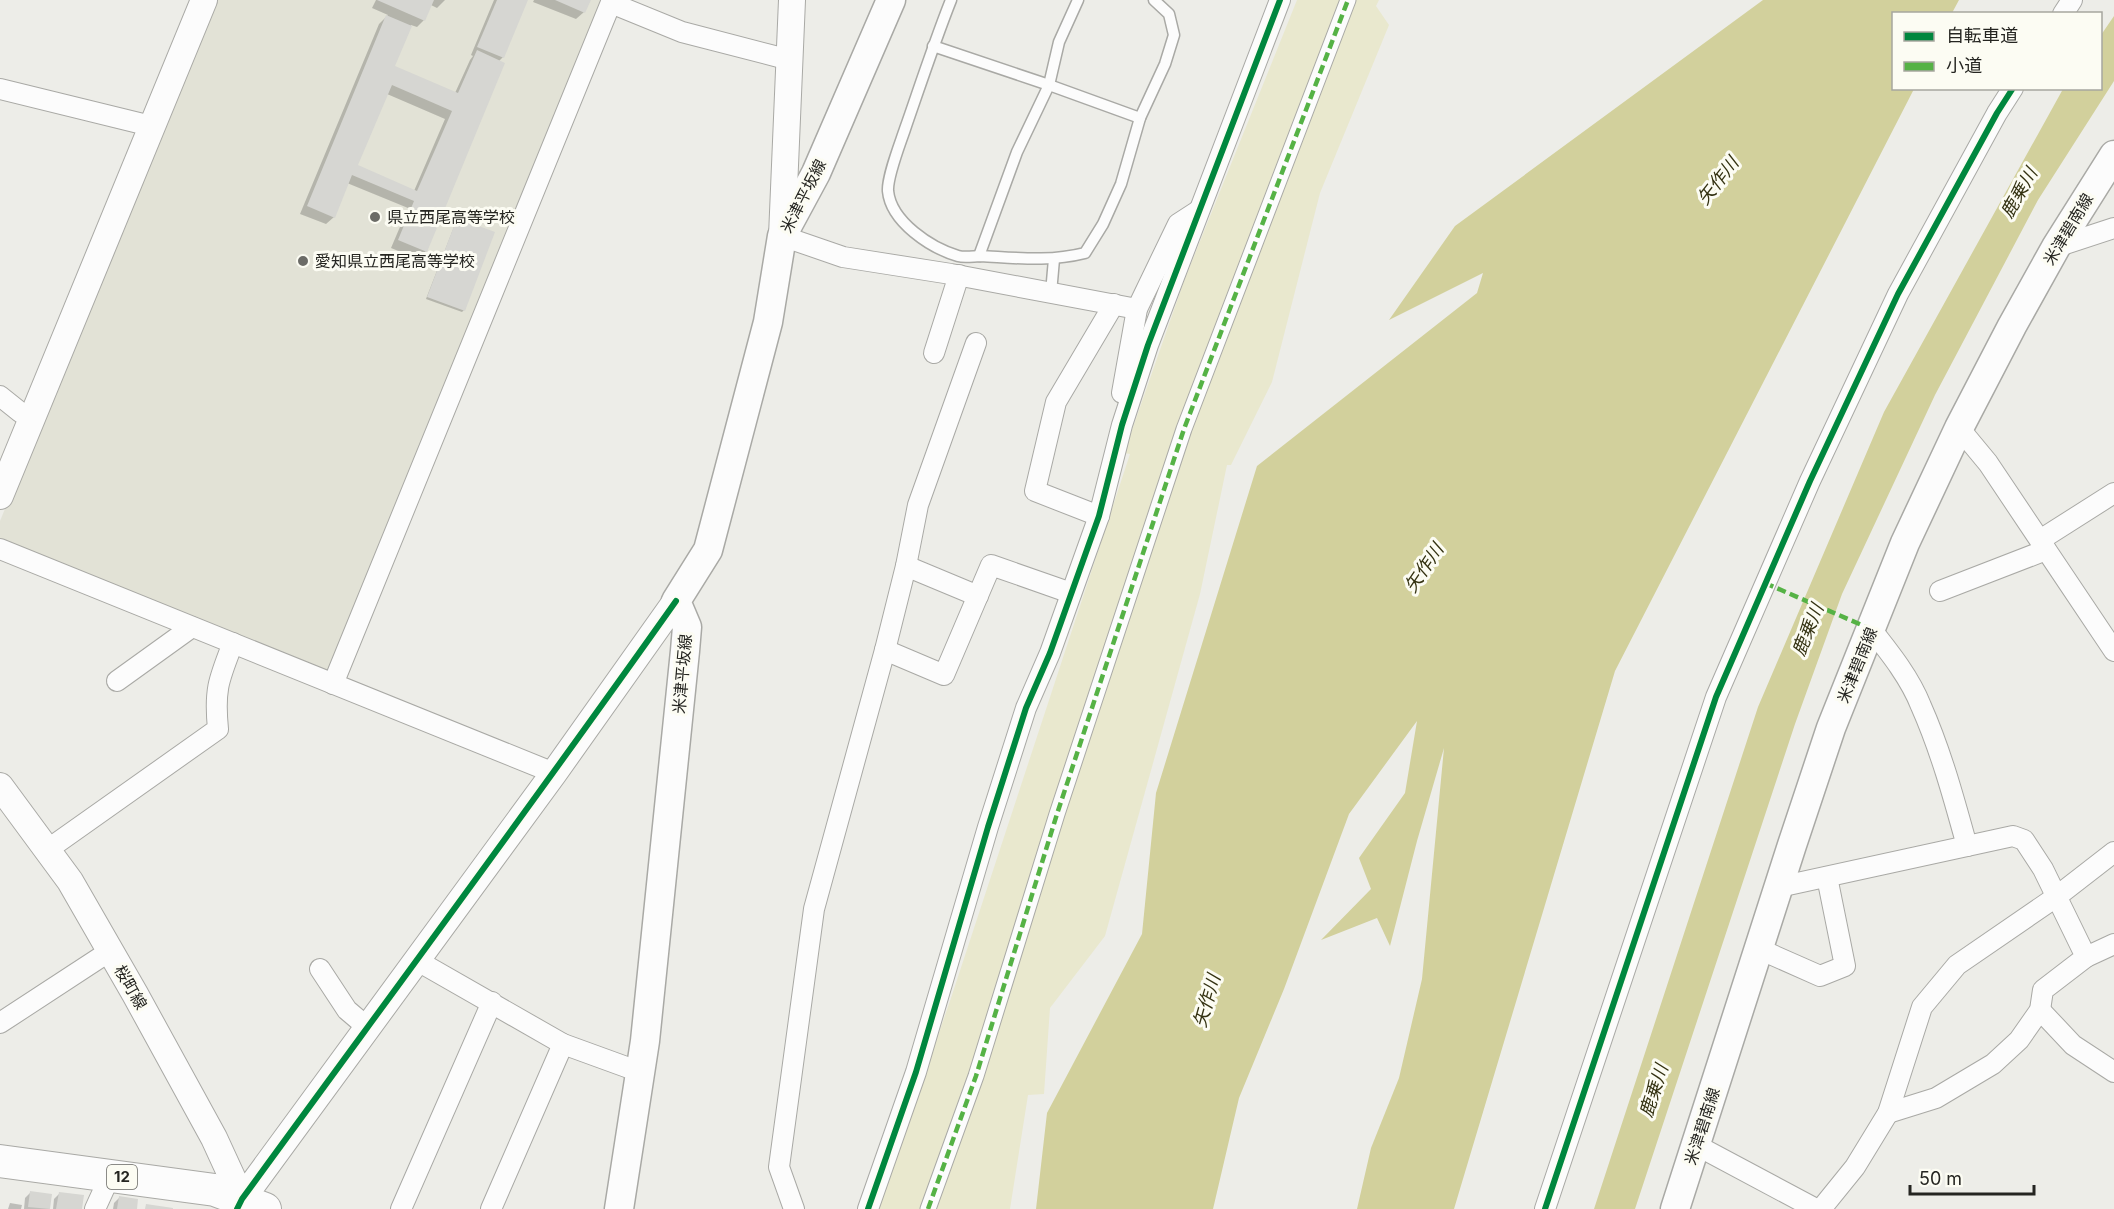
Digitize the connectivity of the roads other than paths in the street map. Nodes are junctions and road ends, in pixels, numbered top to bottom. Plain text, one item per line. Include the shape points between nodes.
1 (204, 0) edge
2 (792, 0) edge
3 (891, 0) edge
4 (951, 0) edge
5 (1078, 0) edge
6 (1154, 0) edge
7 (1280, 0) edge
8 (1348, 0) edge
9 (611, 1) edge
10 (933, 46) junction
11 (790, 60) junction
12 (1049, 85) junction
13 (0, 89) edge
14 (2012, 90) edge
15 (1140, 118) junction
16 (152, 126) junction
17 (2114, 154) edge
18 (1198, 211) junction
19 (2114, 228) edge
20 (782, 236) junction
21 (2056, 247) junction
22 (979, 256) junction
23 (1054, 259) junction
24 (959, 275) junction
25 (1051, 293) junction
26 (1114, 304) junction
27 (1137, 309) junction
28 (976, 343) dead end
29 (934, 353) dead end
30 (0, 396) edge
31 (32, 418) junction
32 (1122, 425) junction
33 (1959, 428) junction
34 (2114, 493) edge
35 (0, 496) edge
36 (1099, 516) junction
37 (2043, 545) junction
38 (0, 549) edge
39 (906, 567) junction
40 (1940, 591) dead end
41 (1071, 593) junction
42 (978, 596) junction
43 (676, 601) junction
44 (192, 627) junction
45 (1871, 629) junction
46 (233, 643) junction
47 (885, 650) junction
48 (2114, 651) edge
49 (117, 681) dead end
50 (333, 684) junction
51 (554, 773) junction
52 (0, 786) edge
53 (1968, 846) junction
54 (47, 850) junction
55 (2114, 852) edge
56 (1827, 878) junction
57 (1779, 887) junction
58 (2056, 897) junction
59 (2114, 944) edge
60 (1759, 949) junction
61 (110, 951) junction
62 (2086, 957) junction
63 (416, 960) junction
64 (320, 969) dead end
65 (492, 1002) junction
66 (2040, 1010) junction
67 (0, 1023) edge
68 (367, 1027) junction
69 (563, 1044) junction
70 (640, 1072) junction
71 (2114, 1072) edge
72 (1888, 1113) junction
73 (1696, 1145) junction
74 (0, 1161) edge
75 (110, 1176) junction
76 (248, 1206) edge
77 (95, 1209) edge
78 (401, 1209) edge
79 (491, 1209) edge
80 (619, 1209) edge
81 (794, 1209) edge
82 (868, 1209) edge
83 (928, 1209) edge
84 (1545, 1209) edge
85 (1675, 1209) edge
86 (1816, 1209) edge
87 (1821, 1209) edge

1 - 16 street
2 - 11 street
3 - 20 main road, 米津平坂線 via 816,173
4 - 10 lane
5 - 12 lane via 1059,42
6 - 15 lane via 1169,14 1174,35
7 - 18 street
8 - 83 street via 1184,429 976,1076
9 - 11 street via 682,32
9 - 50 street
10 - 12 lane
10 - 22 lane via 888,190 895,213 919,237 959,256
11 - 20 street
12 - 15 lane
12 - 22 lane via 1017,152
13 - 16 street
14 - 84 street via 1898,294 1810,481 1716,697
15 - 23 lane via 1103,224 1085,253
16 - 31 street
17 - 21 main road, 米津碧南線
18 - 27 street via 1178,224
18 - 32 street
19 - 21 street
20 - 24 street via 843,256
20 - 43 main road, 米津平坂線 via 768,322 708,550
21 - 33 main road, 米津碧南線
22 - 23 lane
23 - 25 lane
24 - 25 street
24 - 29 street
25 - 26 street
26 - 27 street
26 - 36 street via 1056,402 1035,491
27 - 32 street via 1121,399
28 - 39 street via 918,505
30 - 31 street
31 - 35 street
32 - 36 street
33 - 37 street via 1988,463
33 - 45 main road, 米津碧南線 via 1905,543
34 - 37 street
36 - 41 street
37 - 40 street
37 - 48 street
38 - 44 street
39 - 42 street
39 - 47 street
41 - 42 street via 991,565
41 - 82 street via 1026,708 916,1072
42 - 47 street via 944,675
43 - 51 street
43 - 70 main road, 米津平坂線 via 687,627 686,643
44 - 46 street
44 - 49 street
45 - 53 street via 1892,655 1921,705
45 - 57 main road, 米津碧南線 via 1831,728
46 - 50 street
46 - 54 street via 217,686 218,729
47 - 81 street via 814,909 779,1167
50 - 51 street
51 - 63 street
52 - 54 street, 桜町線
53 - 56 street
53 - 58 street via 2013,836 2024,840
54 - 61 street, 桜町線 via 70,881
55 - 58 street
56 - 57 street
56 - 60 street via 1845,966 1820,976
57 - 60 main road, 米津碧南線
58 - 62 street
58 - 72 street via 1957,965 1923,1007
59 - 62 street
60 - 73 main road, 米津碧南線
61 - 67 street
61 - 76 street, 桜町線
62 - 66 street via 2043,990
63 - 65 street
63 - 68 street
64 - 68 street via 347,1010
65 - 69 street
65 - 78 street
66 - 71 street via 2073,1045
66 - 72 street via 2019,1040 1992,1064 1936,1098
68 - 76 street
69 - 70 street
69 - 79 street
70 - 80 main road, 米津平坂線
72 - 87 street via 1855,1167
73 - 85 main road, 米津碧南線
73 - 86 street
74 - 75 main road, 12
75 - 76 main road, 12 via 215,1190
75 - 77 street

